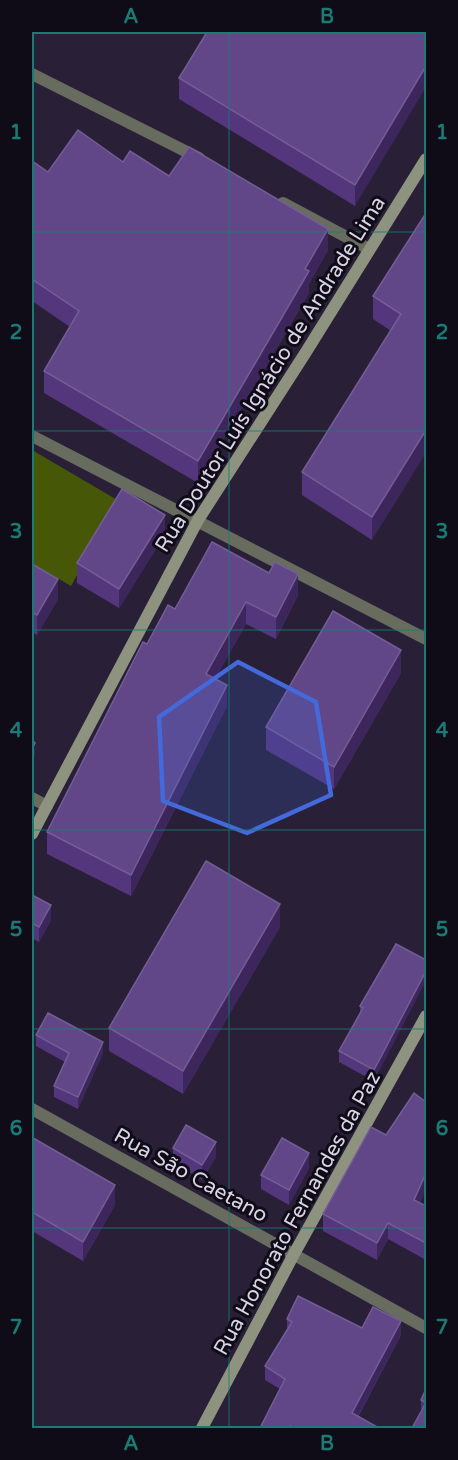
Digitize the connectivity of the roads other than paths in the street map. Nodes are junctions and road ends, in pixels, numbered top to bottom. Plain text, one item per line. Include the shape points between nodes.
1 (32, 74) edge
2 (426, 159) edge
3 (212, 166) edge
4 (274, 198) edge
5 (369, 249) junction
6 (32, 436) edge
7 (198, 520) junction
8 (426, 639) edge
9 (32, 798) edge
10 (46, 806) junction
11 (32, 834) edge
12 (426, 1016) edge
13 (32, 1109) edge
14 (294, 1254) junction
15 (426, 1329) edge
16 (202, 1428) edge

1 - 3 street
2 - 5 main road, Rua Doutor Luís Ignácio de Andrade Lima
4 - 5 street
5 - 7 main road, Rua Doutor Luís Ignácio de Andrade Lima
6 - 7 street
7 - 8 street
7 - 10 main road, Rua Doutor Luís Ignácio de Andrade Lima
9 - 10 street
10 - 11 main road, Rua Doutor Luís Ignácio de Andrade Lima
12 - 14 main road, Rua Honorato Fernandes da Paz
13 - 14 street, Rua São Caetano
14 - 15 street, Rua São Caetano
14 - 16 main road, Rua Honorato Fernandes da Paz

